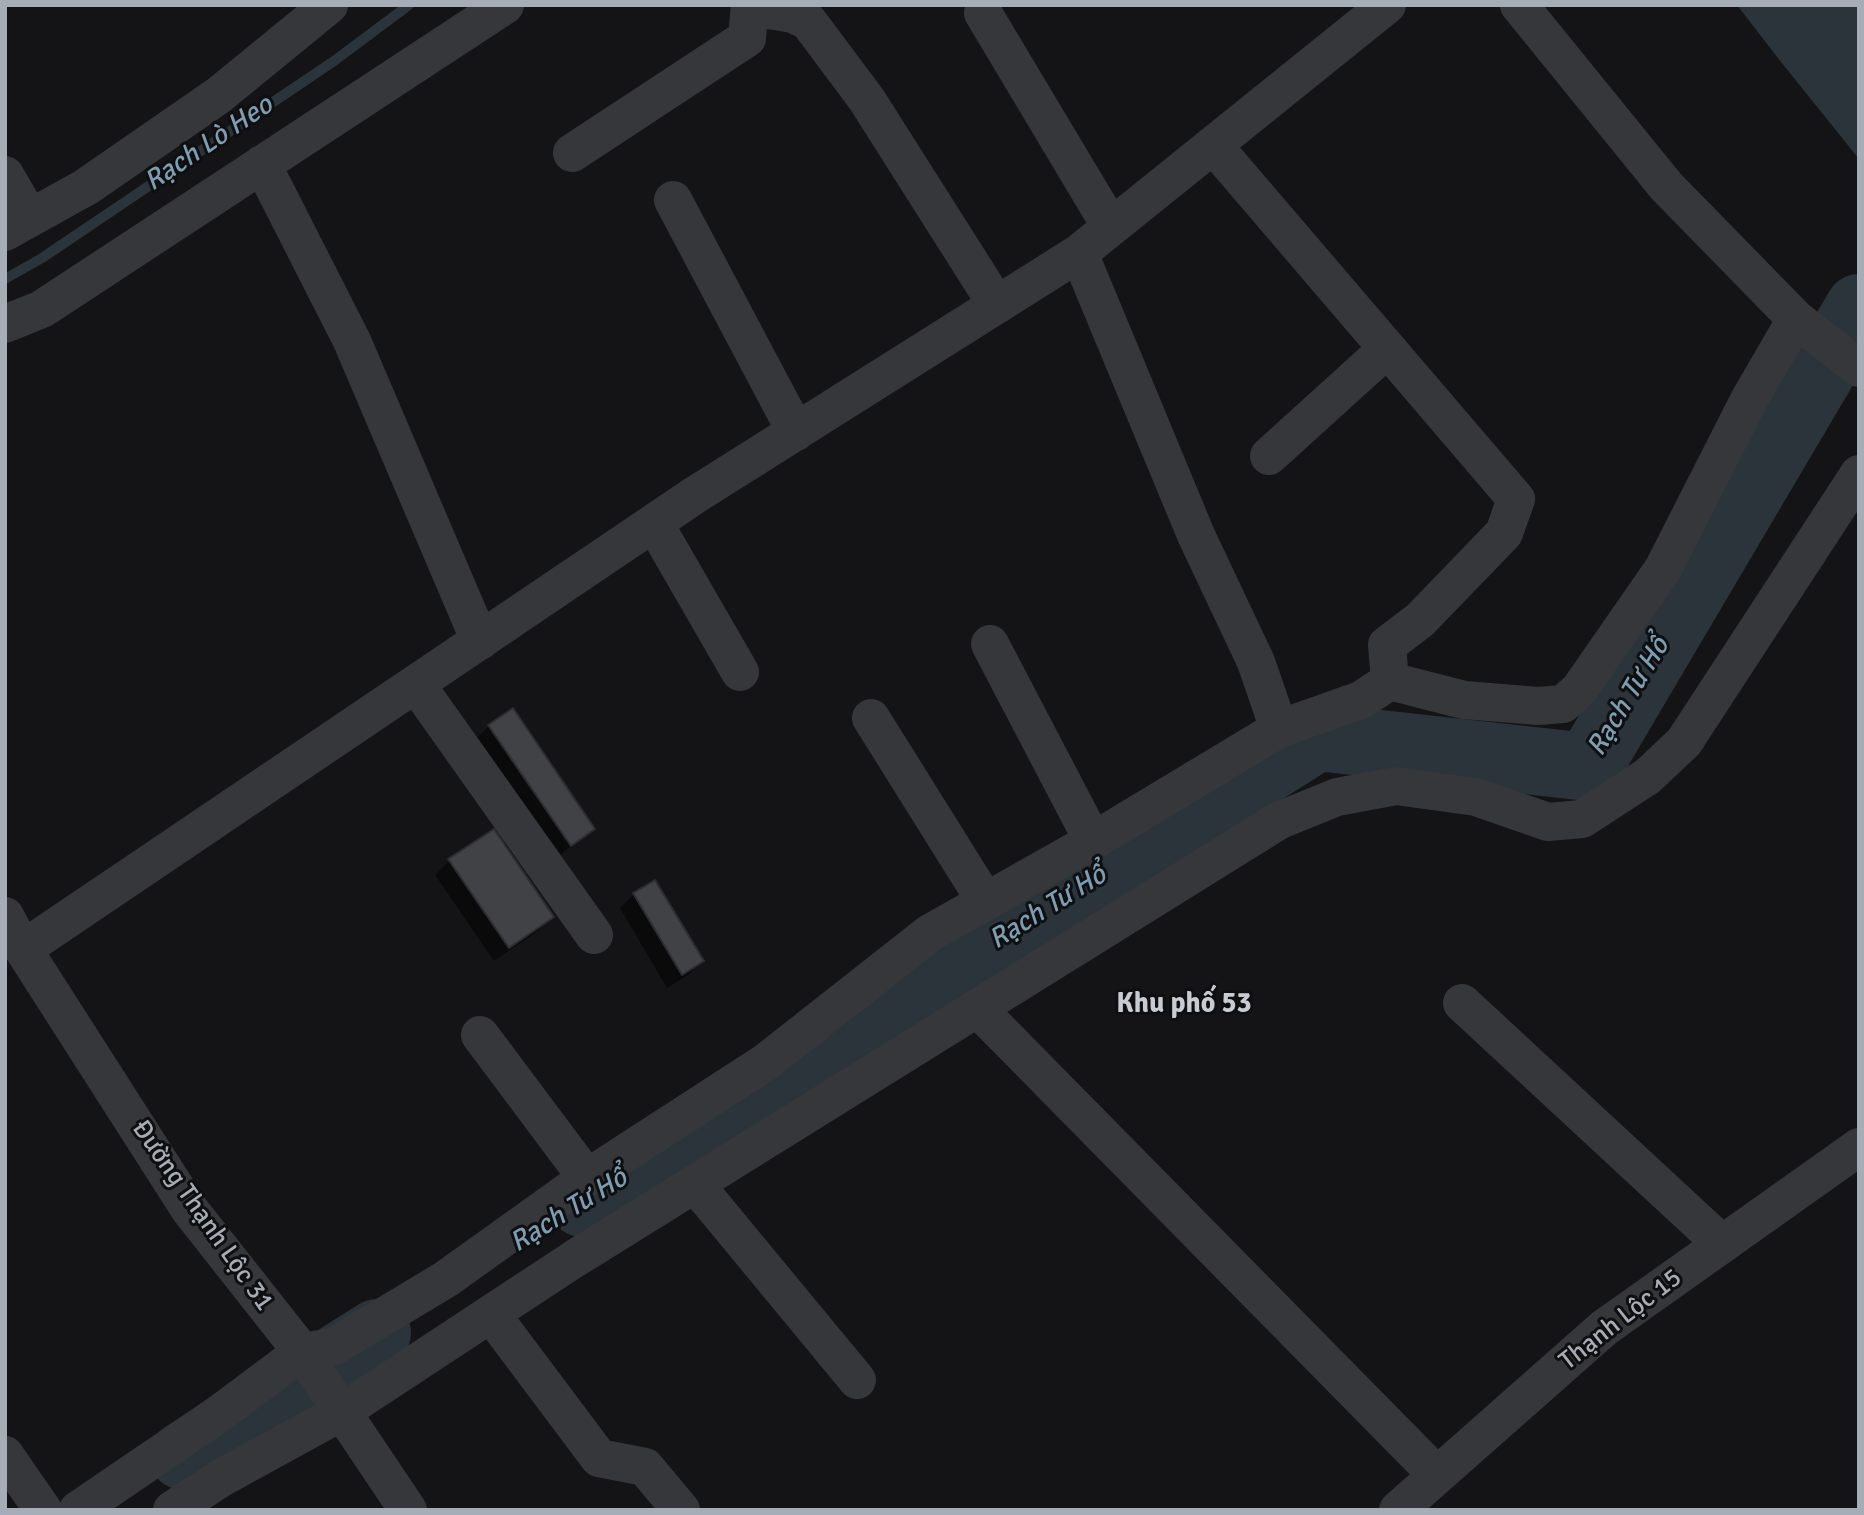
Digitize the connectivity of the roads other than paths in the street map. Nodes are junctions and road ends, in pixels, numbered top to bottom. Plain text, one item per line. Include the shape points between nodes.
1 (329, 5) edge
2 (505, 5) edge
3 (1387, 5) edge
4 (1519, 5) edge
5 (750, 6) edge
6 (983, 13) dead end
7 (1213, 145) junction
8 (572, 153) dead end
9 (262, 164) junction
10 (5, 175) edge
11 (673, 200) dead end
12 (18, 225) edge
13 (1111, 227) junction
14 (1079, 253) junction
15 (997, 305) junction
16 (5, 324) edge
17 (1807, 326) junction
18 (1387, 349) junction
19 (1859, 368) edge
20 (796, 432) junction
21 (1269, 456) dead end
22 (1859, 474) edge
23 (654, 523) junction
24 (480, 641) junction
25 (990, 644) dead end
26 (740, 672) dead end
27 (1390, 681) junction
28 (416, 684) junction
29 (871, 718) dead end
30 (1279, 729) junction
31 (1093, 841) junction
32 (986, 902) junction
33 (5, 916) edge
34 (594, 935) dead end
35 (23, 949) junction
36 (1462, 1003) dead end
37 (977, 1008) junction
38 (480, 1035) dead end
39 (1859, 1147) edge
40 (587, 1178) junction
41 (695, 1184) junction
42 (1721, 1243) junction
43 (491, 1314) junction
44 (305, 1358) junction
45 (857, 1380) dead end
46 (338, 1405) junction
47 (5, 1455) edge
48 (1437, 1475) junction
49 (43, 1510) edge
50 (78, 1510) edge
51 (172, 1510) edge
52 (408, 1510) edge
53 (681, 1510) edge
54 (1398, 1510) edge

1 - 12 street via 219,95 86,187
2 - 9 street
3 - 7 street
4 - 17 street via 1666,186
5 - 8 street via 747,38
5 - 15 street via 808,21 867,100
6 - 13 street
7 - 13 street
7 - 18 street
9 - 16 street via 42,309
9 - 24 street via 352,341
10 - 12 street
11 - 20 street
13 - 14 street
14 - 15 street
14 - 30 street via 1196,535 1256,662
15 - 20 street
17 - 19 street
17 - 27 street via 1749,400 1663,569 1579,690 1563,704 1464,699
18 - 21 street
18 - 27 street via 1516,499 1504,533 1420,620 1387,645
20 - 23 street
22 - 37 street via 1684,742 1648,776 1582,819 1548,822 1476,797 1396,786 1337,797 1278,821
23 - 24 street
23 - 26 street
24 - 28 street
25 - 31 street
27 - 30 street via 1362,700
28 - 34 street
28 - 35 street
29 - 32 street
30 - 31 street
31 - 32 street
32 - 40 street via 930,933 766,1062
33 - 35 street, Đường Thạnh Lộc 31
35 - 44 street, Đường Thạnh Lộc 31 via 190,1210
36 - 42 street
37 - 41 street
37 - 48 street
38 - 40 street
39 - 42 street, Thạnh Lộc 15
40 - 44 street via 446,1279 333,1347
41 - 43 street
41 - 45 street
42 - 48 street, Thạnh Lộc 15 via 1604,1328
43 - 46 street
43 - 53 street via 599,1458 645,1467
44 - 46 street, Đường Thạnh Lộc 31
44 - 50 street
46 - 51 street
46 - 52 street, Đường Thạnh Lộc 31
47 - 49 street
48 - 54 street, Thạnh Lộc 15

